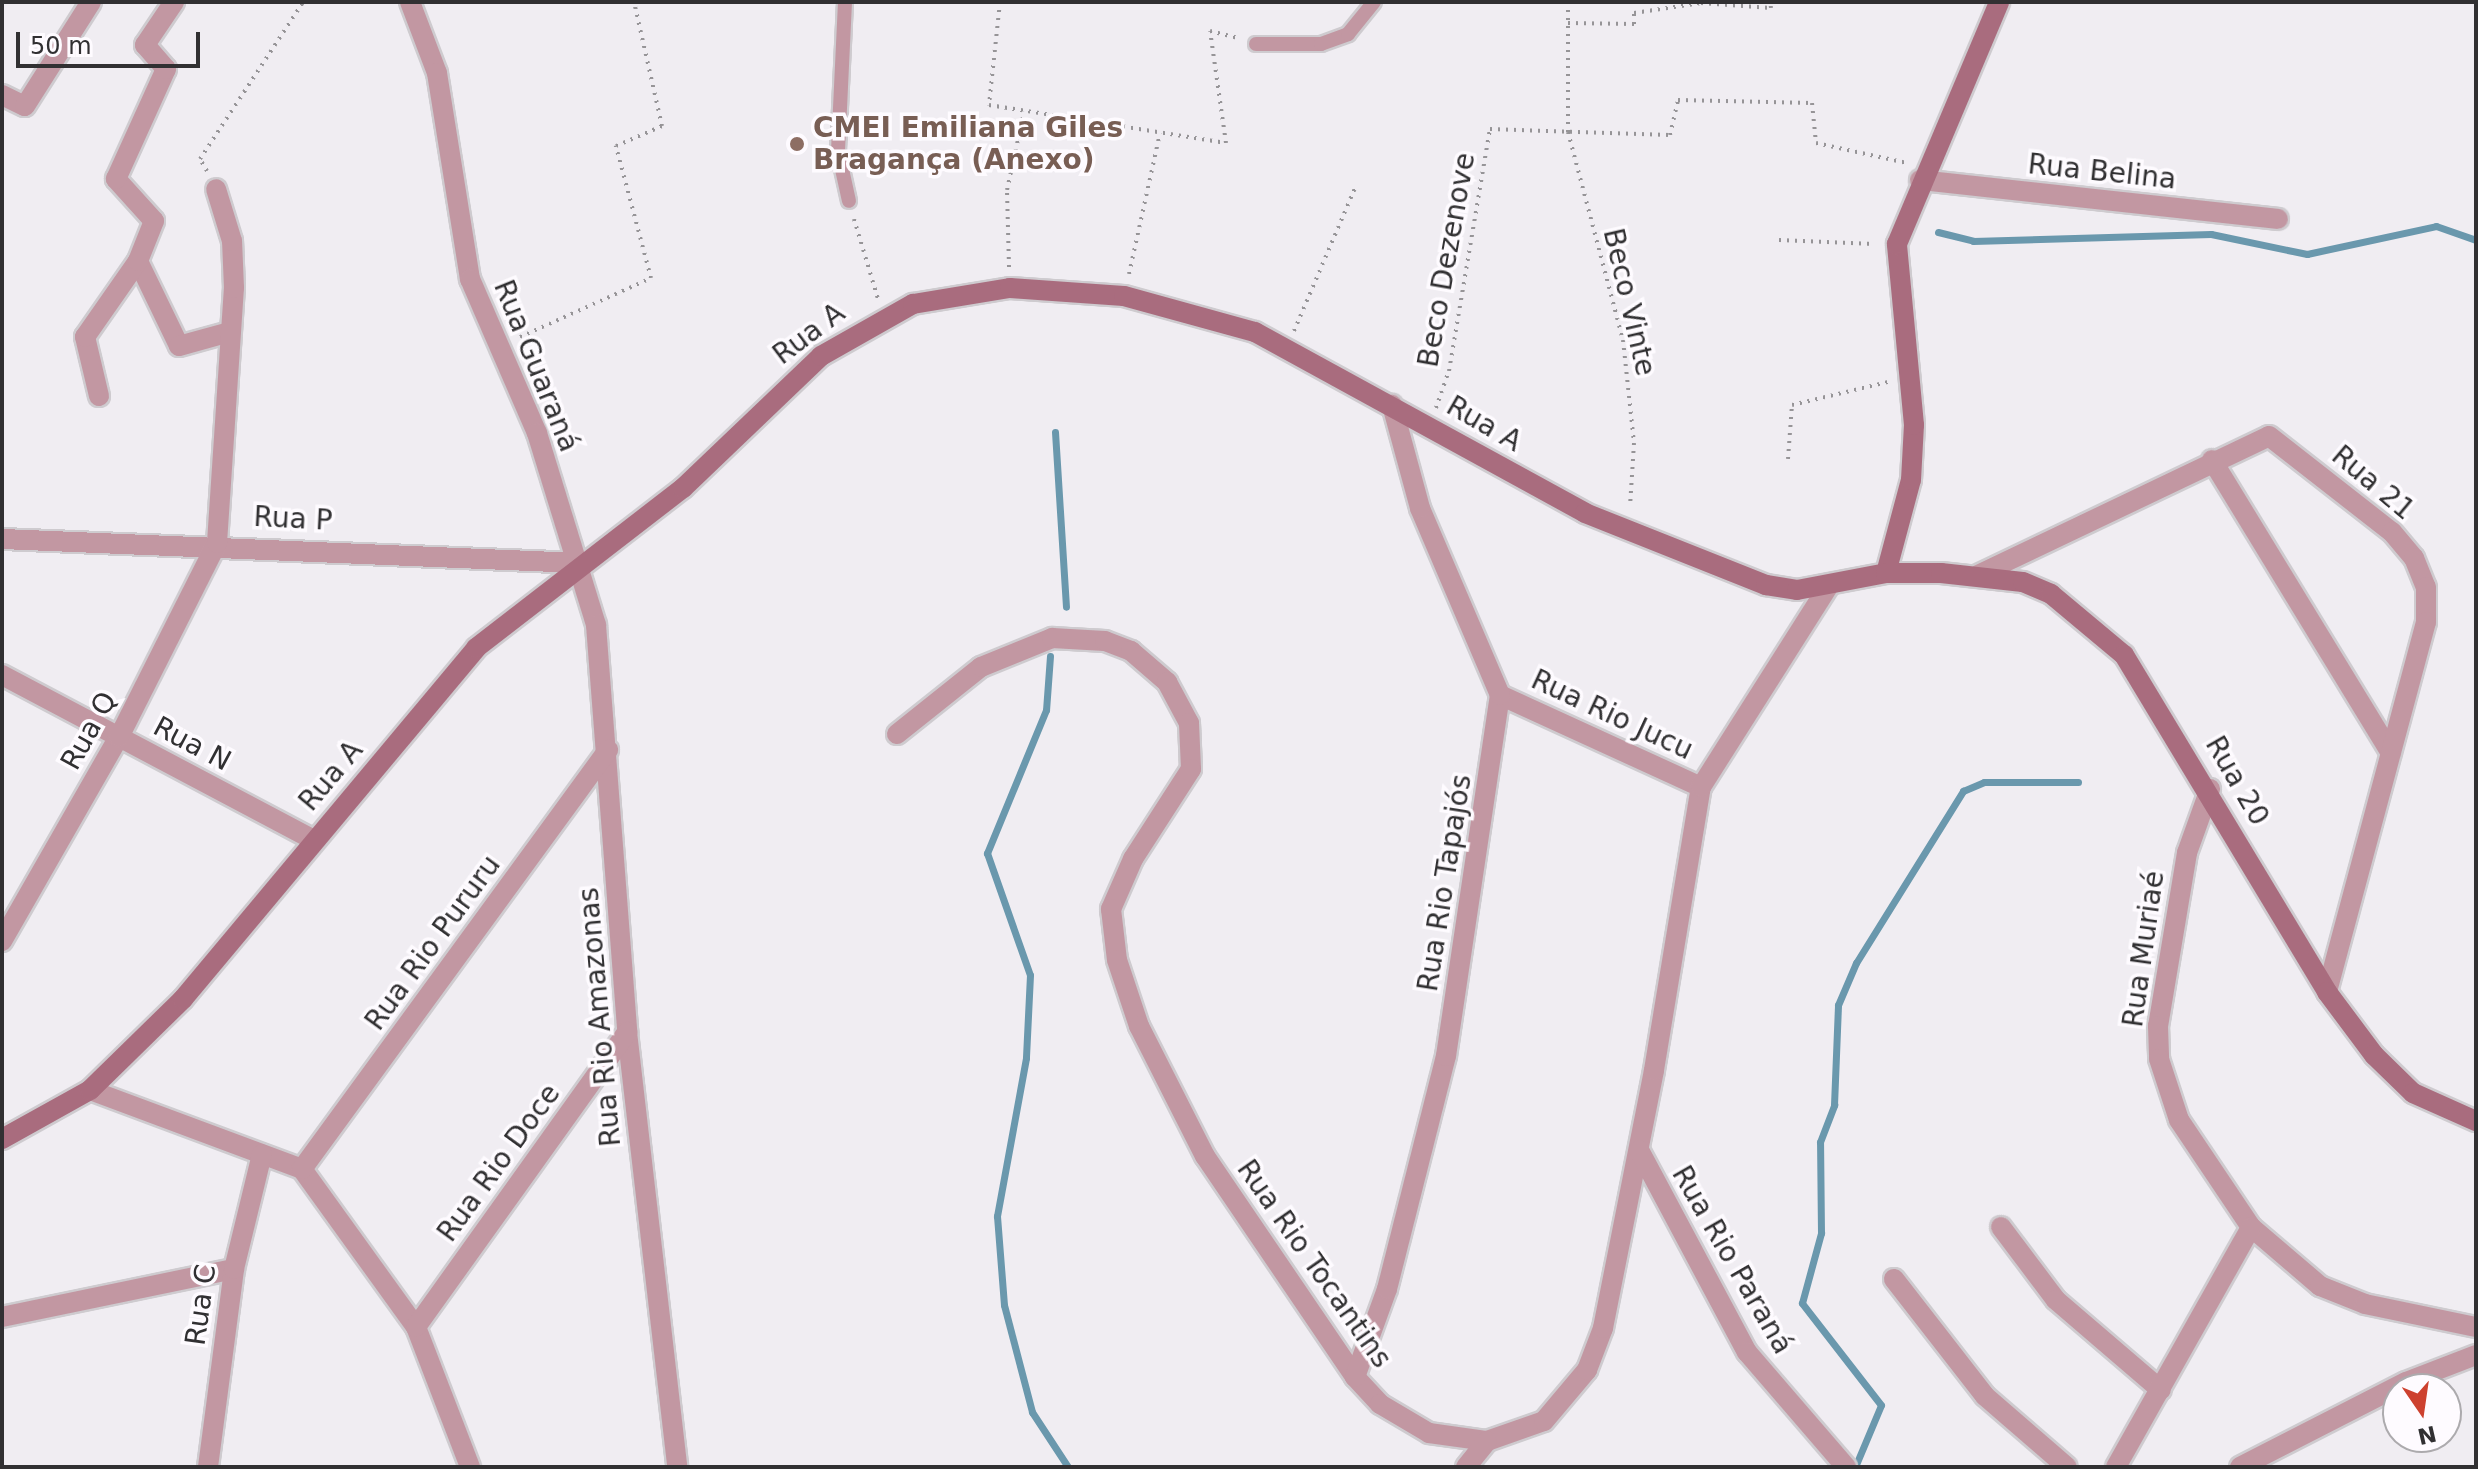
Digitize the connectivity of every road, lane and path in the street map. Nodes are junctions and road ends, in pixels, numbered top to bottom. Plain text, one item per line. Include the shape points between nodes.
1 (91, 2) edge
2 (174, 2) edge
3 (303, 2) edge
4 (410, 2) edge
5 (634, 2) edge
6 (845, 2) edge
7 (1000, 2) edge
8 (1374, 2) edge
9 (1568, 2) edge
10 (1770, 2) edge
11 (1999, 2) edge
12 (1568, 23) junction
13 (1256, 44) joint
14 (2, 95) edge
15 (1024, 112) junction
16 (1568, 132) junction
17 (1160, 133) junction
18 (1923, 174) junction
19 (1355, 188) dead end
20 (216, 189) joint
21 (849, 201) joint
22 (2278, 219) dead end
23 (1779, 240) dead end
24 (1897, 244) junction
25 (138, 261) junction
26 (1010, 288) junction
27 (1124, 296) junction
28 (883, 316) junction
29 (230, 332) junction
30 (495, 348) junction
31 (1287, 348) junction
32 (1910, 377) junction
33 (99, 396) dead end
34 (1392, 405) junction
35 (1428, 424) junction
36 (1788, 459) dead end
37 (2212, 460) junction
38 (1628, 531) junction
39 (2, 539) edge
40 (217, 543) junction
41 (580, 563) junction
42 (1886, 573) junction
43 (1978, 575) junction
44 (1828, 587) junction
45 (2, 675) edge
46 (1500, 695) junction
47 (897, 734) dead end
48 (119, 737) junction
49 (608, 750) junction
50 (2391, 753) junction
51 (1701, 787) junction
52 (2210, 789) junction
53 (313, 840) junction
54 (2, 940) edge
55 (2327, 992) junction
56 (627, 1032) junction
57 (90, 1090) junction
58 (2476, 1121) edge
59 (2, 1139) edge
60 (1639, 1150) junction
61 (262, 1154) junction
62 (302, 1169) junction
63 (2001, 1227) dead end
64 (2251, 1227) junction
65 (234, 1269) junction
66 (1894, 1279) dead end
67 (2, 1317) edge
68 (416, 1327) junction
69 (2476, 1327) edge
70 (2476, 1355) edge
71 (1355, 1377) junction
72 (2161, 1390) junction
73 (1487, 1441) junction
74 (471, 1466) edge
75 (208, 1467) edge
76 (677, 1467) edge
77 (1466, 1467) edge
78 (1846, 1467) edge
79 (2067, 1467) edge
80 (2116, 1467) edge
81 (2240, 1467) edge

1 - 14 street via 25,106
2 - 25 street via 145,45 166,69 116,179 154,221
3 - 20 path via 200,159
4 - 30 street, Rua Guaraná via 437,73 470,279
5 - 30 path via 662,126 616,146 651,278
6 - 21 lane via 838,151
7 - 15 path via 989,105
8 - 13 lane via 1348,34 1321,44
9 - 12 path, Beco Vinte
10 - 12 path via 1771,8 1701,3 1634,13 1634,24
11 - 18 street
12 - 16 path, Beco Vinte
13 - 17 path via 1210,31 1226,143
15 - 17 path
15 - 26 path via 1007,190
16 - 18 path via 1670,135 1678,100 1812,103 1816,143
16 - 35 path, Beco Dezenove via 1490,129 1449,371
16 - 38 path, Beco Vinte via 1623,340 1634,443
17 - 27 path
18 - 22 street, Rua Belina
18 - 24 street
19 - 31 path
20 - 29 street via 232,241
21 - 28 path
23 - 24 path
24 - 32 street
25 - 29 street via 179,346
25 - 33 street via 85,337
26 - 27 street, Rua A
26 - 28 street, Rua A via 942,296
27 - 31 street, Rua A via 1213,318
28 - 41 street, Rua A via 821,356 683,488
29 - 40 street
30 - 41 street, Rua Guaraná via 537,433
31 - 34 street, Rua A
32 - 36 path via 1792,405
32 - 42 street via 1911,480
34 - 35 street, Rua A
34 - 46 street via 1420,508
35 - 38 street, Rua A
37 - 43 street, Rua 21
37 - 50 street
37 - 50 street, Rua 21 via 2255,438 2279,440 2414,558 2426,587 2426,622
38 - 44 street, Rua A via 1766,585
39 - 40 street, Rua P
40 - 41 street, Rua P
40 - 48 street, Rua Q
41 - 49 street, Rua Rio Amazonas via 596,625
41 - 53 street, Rua A via 476,648
42 - 43 street, Rua 20
42 - 44 street, Rua A
43 - 52 street, Rua 20 via 2023,582 2085,616 2124,655
44 - 51 street, Rua Rio Tocantins
45 - 48 street, Rua N
46 - 51 street, Rua Rio Jucu
46 - 71 street, Rua Rio Tapajós via 1446,1056 1387,1289
47 - 71 street, Rua Rio Tocantins via 981,667 1052,638 1105,641 1131,651 1167,682 1189,723 1191,769 1114,893 1117,960 1139,1026 1205,1156
48 - 53 street, Rua N
48 - 54 street, Rua Q
49 - 56 street, Rua Rio Amazonas
49 - 62 street, Rua Rio Pururu
50 - 55 street, Rua 21
51 - 60 street, Rua Rio Tocantins
52 - 55 street, Rua 20
52 - 64 street, Rua Muriaé via 2187,853 2159,1059 2179,1120
53 - 57 street, Rua A via 183,999
55 - 58 street, Rua 20 via 2413,1093
56 - 68 street, Rua Rio Doce
56 - 76 street, Rua Rio Amazonas
57 - 59 street, Rua A
57 - 61 street
60 - 73 street, Rua Rio Tocantins via 1603,1328 1587,1370 1544,1421
60 - 78 street, Rua Rio Paraná via 1747,1352
61 - 62 street
61 - 65 street, Rua C
62 - 68 street
63 - 72 street via 2078,1322
64 - 69 street, Rua Muriaé via 2320,1286 2365,1304
64 - 72 street
65 - 67 street
65 - 75 street, Rua C
66 - 79 street via 1985,1396
68 - 74 street
70 - 81 street via 2406,1382
71 - 73 street, Rua Rio Tocantins via 1417,1428
72 - 80 street
73 - 77 street

